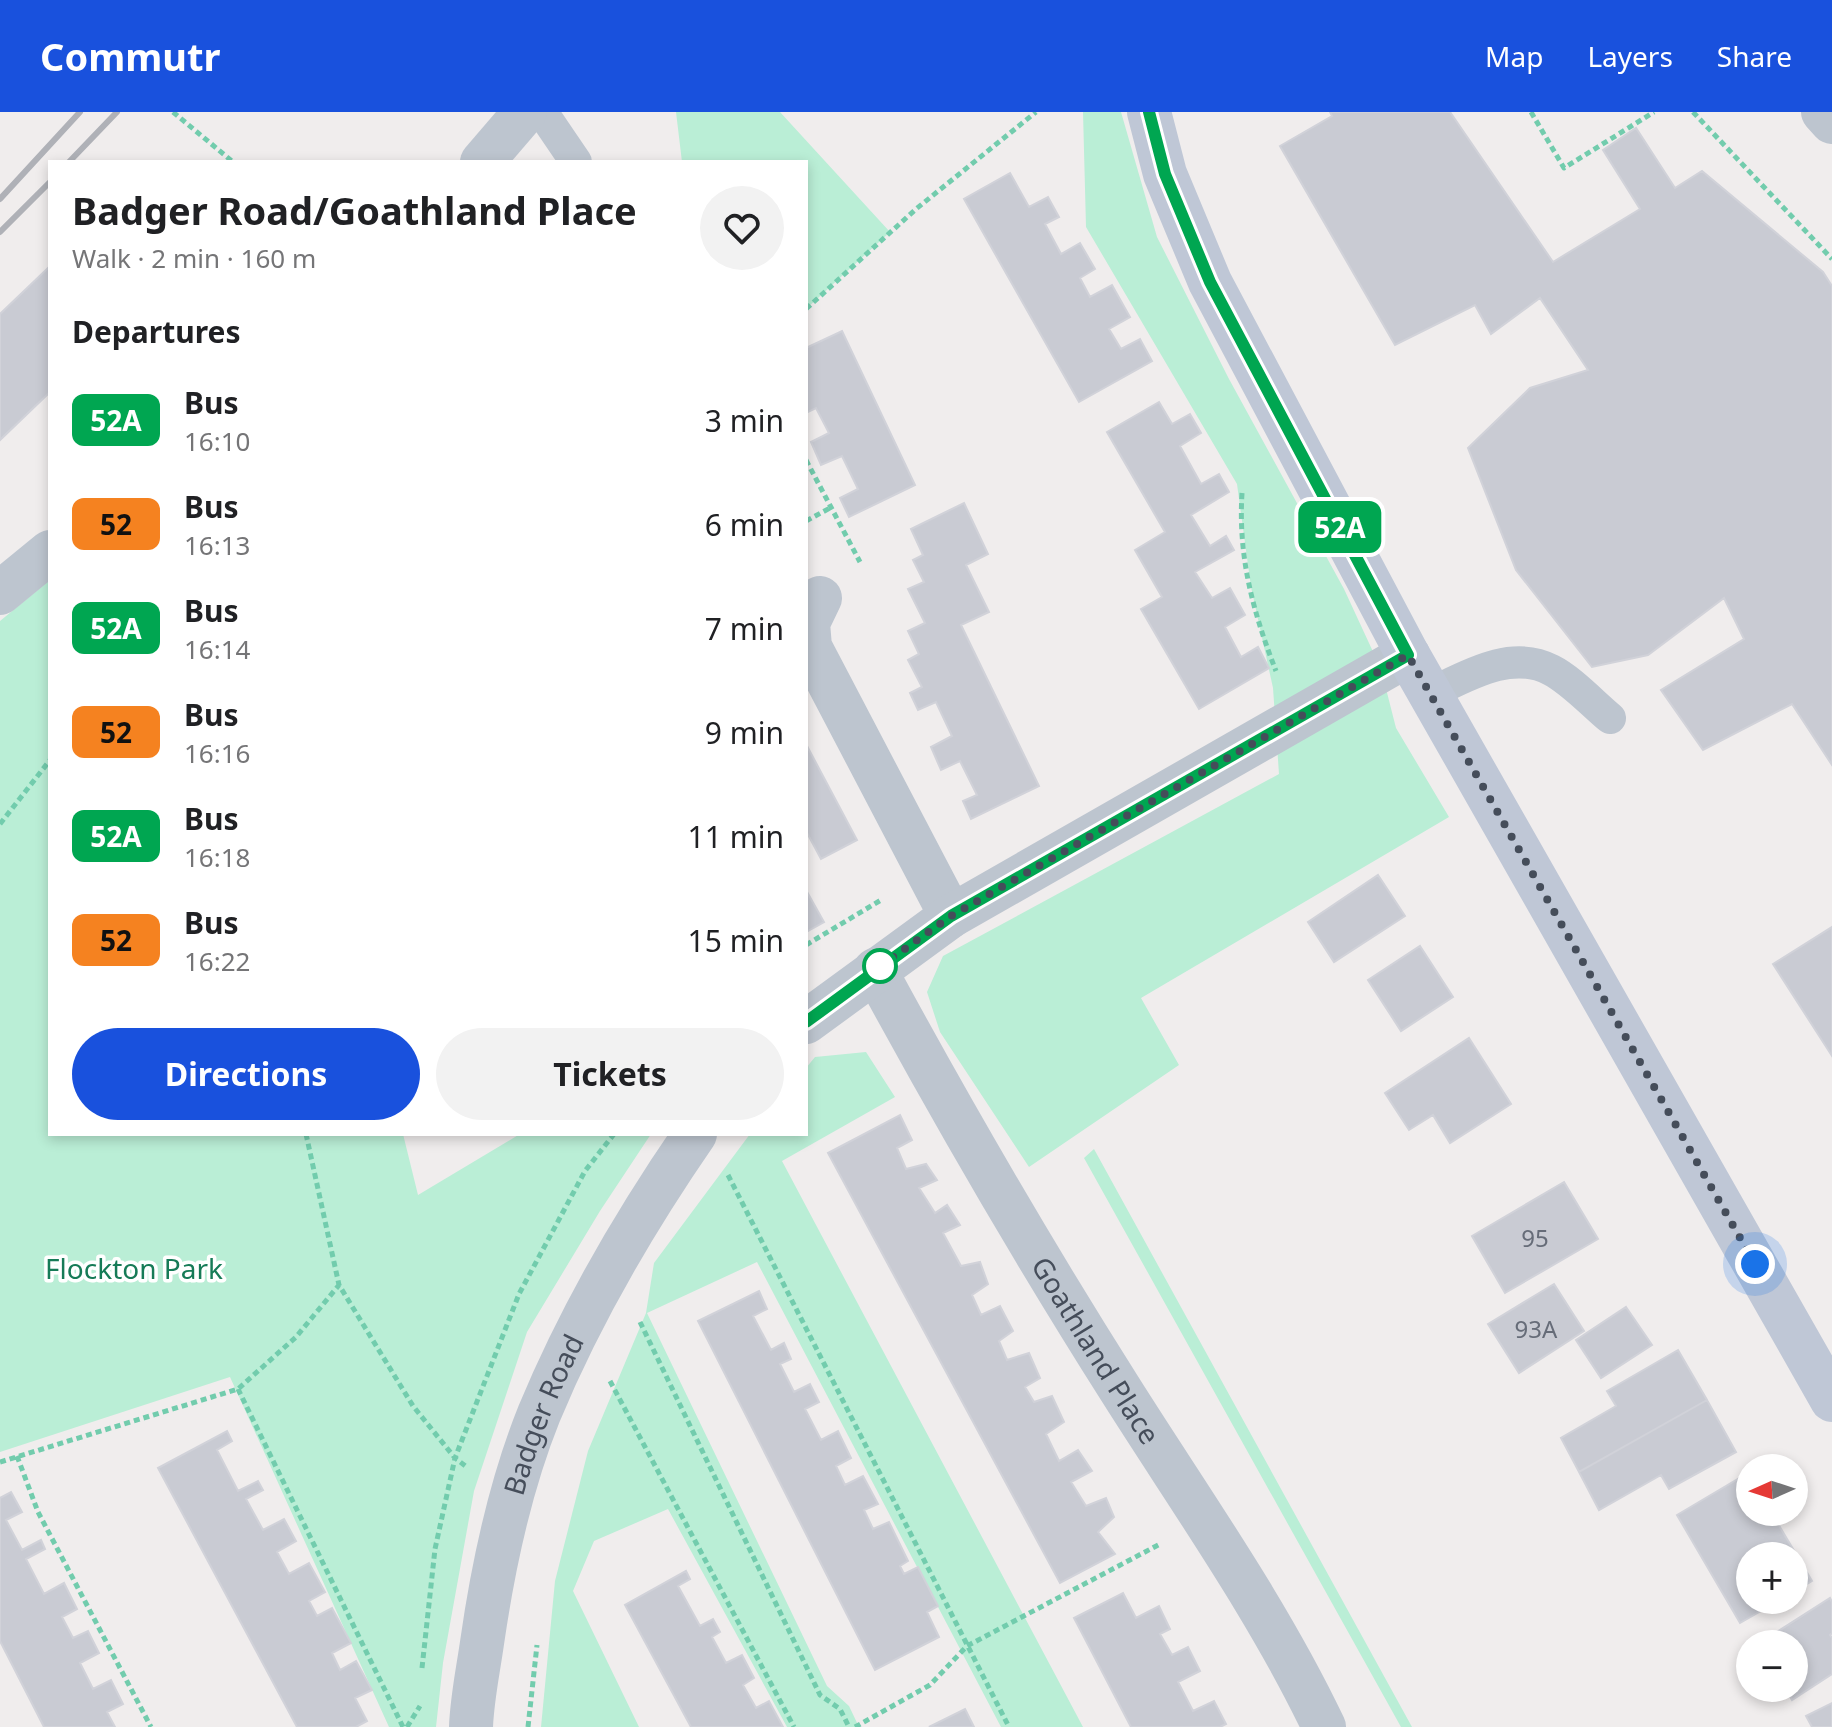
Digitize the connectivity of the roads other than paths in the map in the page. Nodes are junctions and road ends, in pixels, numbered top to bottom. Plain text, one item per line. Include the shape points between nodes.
1 (525, 112) edge
2 (542, 112) edge
3 (1149, 112) edge
4 (1823, 112) edge
5 (1832, 122) edge
6 (484, 160) edge
7 (575, 160) edge
8 (48, 554) edge
9 (0, 593) edge
10 (820, 598) road end
11 (1408, 655) junction
12 (1431, 693) junction
13 (1610, 718) dead end
14 (951, 916) junction
15 (875, 970) junction
16 (808, 1020) edge
17 (708, 1148) edge
18 (1832, 1400) edge
19 (471, 1727) edge
20 (1324, 1727) edge

1 - 6 street
2 - 7 lane
3 - 11 main road via 1165,174 1210,282
4 - 5 street
8 - 9 street
10 - 14 street via 808,623 810,647
11 - 12 main road
11 - 14 street
12 - 13 lane via 1485,667 1518,662 1550,669
12 - 18 main road
14 - 15 street
15 - 16 street
15 - 20 street, Goathland Place via 980,1162 1255,1601
17 - 19 street, Badger Road via 659,1186 612,1265 539,1415 488,1599

